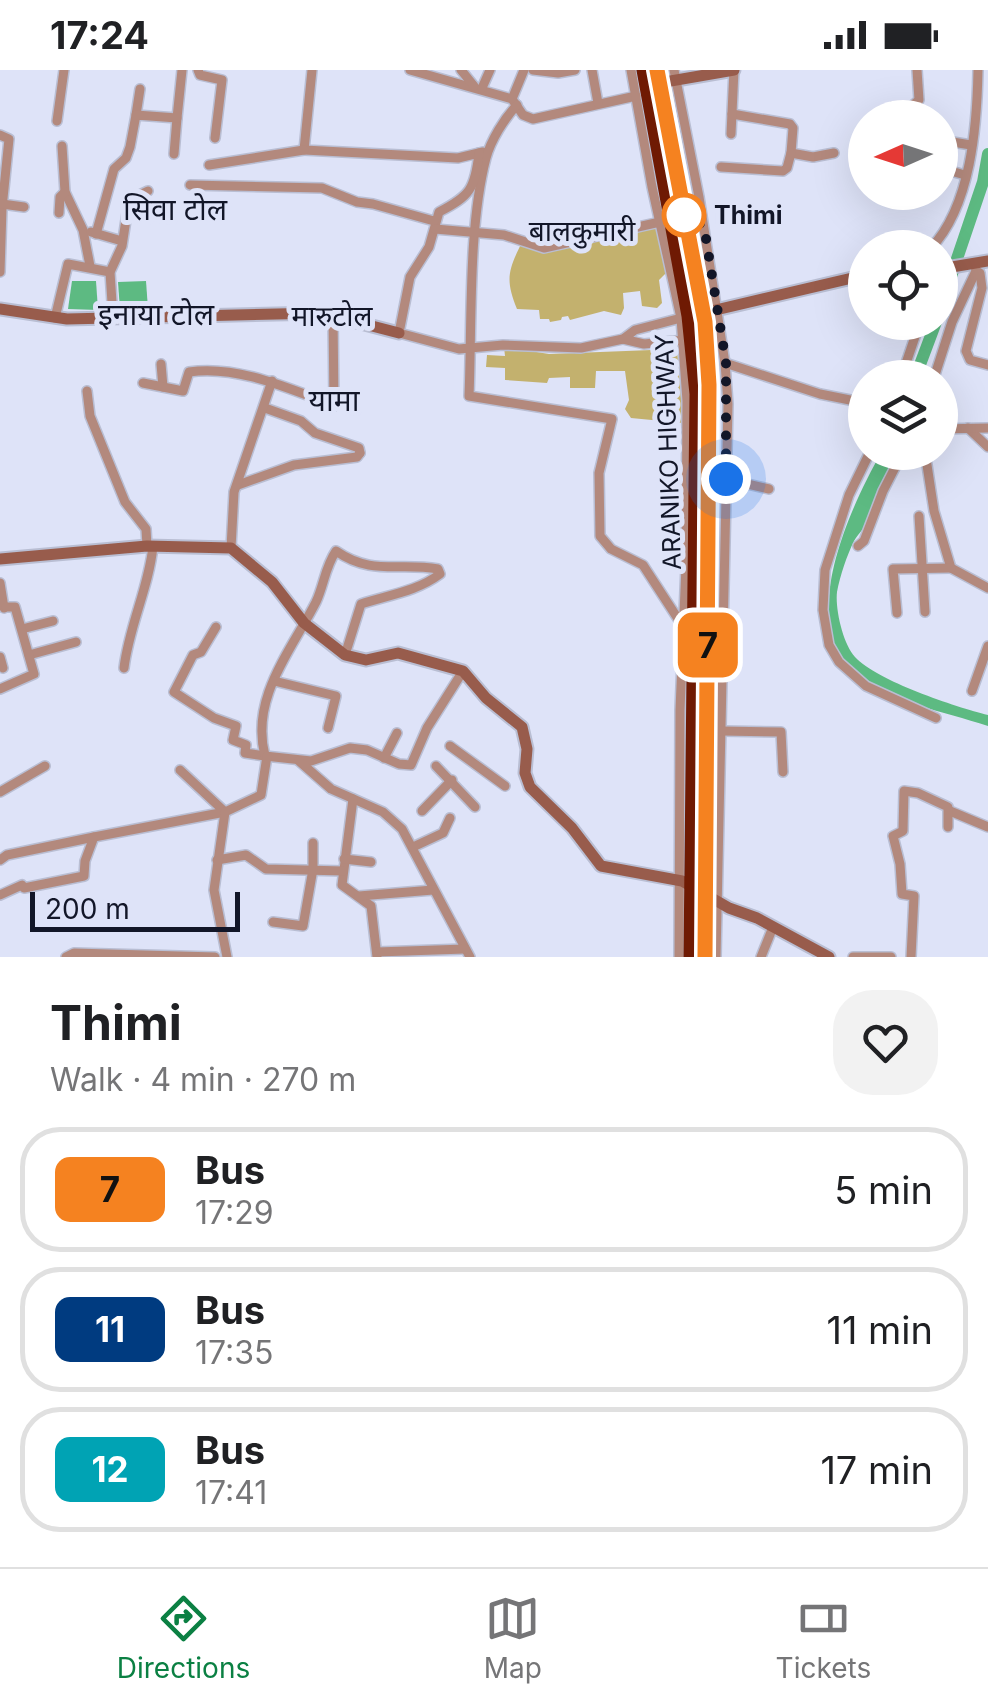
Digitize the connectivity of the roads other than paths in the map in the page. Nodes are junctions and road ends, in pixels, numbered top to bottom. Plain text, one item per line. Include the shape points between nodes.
1 (64, 70) edge
2 (182, 70) edge
3 (198, 70) edge
4 (312, 70) edge
5 (410, 70) edge
6 (461, 70) edge
7 (490, 70) edge
8 (524, 70) edge
9 (534, 70) edge
10 (575, 70) edge
11 (592, 70) edge
12 (632, 70) edge
13 (644, 70) edge
14 (734, 70) edge
15 (917, 70) edge
16 (978, 70) edge
17 (676, 75) edge
18 (658, 77) edge
19 (478, 87) junction
20 (140, 89) dead end
21 (636, 96) junction
22 (919, 100) edge
23 (514, 102) junction
24 (598, 102) junction
25 (732, 114) junction
26 (136, 115) junction
27 (177, 118) junction
28 (56, 122) dead end
29 (731, 134) dead end
30 (0, 135) edge
31 (215, 138) dead end
32 (958, 143) edge
33 (971, 145) junction
34 (62, 146) dead end
35 (490, 148) junction
36 (304, 150) junction
37 (480, 153) junction
38 (791, 153) junction
39 (834, 153) dead end
40 (174, 154) dead end
41 (209, 165) dead end
42 (721, 168) dead end
43 (958, 173) edge
44 (966, 175) junction
45 (190, 185) dead end
46 (148, 191) dead end
47 (65, 192) junction
48 (2, 204) edge
49 (24, 206) dead end
50 (59, 213) dead end
51 (660, 222) junction
52 (434, 225) junction
53 (84, 230) junction
54 (943, 230) edge
55 (475, 232) junction
56 (96, 234) junction
57 (122, 241) junction
58 (977, 265) edge
59 (90, 266) junction
60 (0, 272) edge
61 (110, 272) junction
62 (848, 278) edge
63 (0, 309) edge
64 (698, 314) junction
65 (333, 316) junction
66 (55, 318) junction
67 (114, 318) junction
68 (399, 334) junction
69 (623, 339) junction
70 (688, 340) junction
71 (471, 347) junction
72 (940, 360) edge
73 (726, 363) junction
74 (161, 364) dead end
75 (985, 364) edge
76 (980, 379) dead end
77 (272, 382) junction
78 (143, 383) dead end
79 (163, 387) junction
80 (87, 391) dead end
81 (848, 400) edge
82 (265, 408) junction
83 (958, 428) edge
84 (968, 428) junction
85 (988, 428) edge
86 (988, 447) edge
87 (861, 470) edge
88 (894, 470) edge
89 (928, 470) edge
90 (726, 479) junction
91 (238, 485) junction
92 (770, 489) dead end
93 (919, 516) dead end
94 (150, 546) junction
95 (858, 546) dead end
96 (232, 548) junction
97 (0, 560) edge
98 (950, 568) junction
99 (923, 570) junction
100 (0, 583) edge
101 (988, 588) edge
102 (3, 608) edge
103 (925, 612) dead end
104 (897, 613) dead end
105 (53, 621) dead end
106 (304, 623) junction
107 (216, 628) dead end
108 (683, 628) junction
109 (22, 629) junction
110 (76, 642) dead end
111 (988, 646) edge
112 (29, 655) junction
113 (345, 655) junction
114 (124, 668) dead end
115 (463, 670) junction
116 (274, 681) junction
117 (0, 689) edge
118 (972, 691) dead end
119 (936, 718) dead end
120 (328, 728) dead end
121 (722, 732) junction
122 (396, 733) dead end
123 (450, 746) dead end
124 (266, 756) junction
125 (384, 758) junction
126 (300, 762) junction
127 (45, 766) dead end
128 (436, 766) dead end
129 (180, 770) dead end
130 (783, 772) dead end
131 (452, 780) junction
132 (505, 786) dead end
133 (0, 792) edge
134 (354, 799) junction
135 (476, 806) dead end
136 (422, 811) dead end
137 (950, 811) junction
138 (225, 812) junction
139 (450, 818) dead end
140 (948, 827) dead end
141 (988, 827) edge
142 (94, 837) junction
143 (313, 843) dead end
144 (412, 847) junction
145 (0, 860) edge
146 (217, 860) junction
147 (371, 862) dead end
148 (343, 865) junction
149 (312, 869) junction
150 (687, 883) junction
151 (434, 890) junction
152 (0, 895) edge
153 (358, 896) junction
154 (712, 898) junction
155 (273, 922) dead end
156 (773, 927) junction
157 (468, 953) edge
158 (377, 955) edge
159 (66, 957) edge
160 (215, 957) edge
161 (227, 957) edge
162 (679, 957) edge
163 (691, 957) edge
164 (705, 957) edge
165 (716, 957) edge
166 (761, 957) edge
167 (829, 957) edge
168 (853, 957) edge
169 (891, 957) edge
170 (911, 957) edge

1 - 28 street
2 - 27 street
3 - 31 street via 222,80
4 - 36 street
5 - 19 street
6 - 19 street
7 - 19 street
8 - 23 street
9 - 10 street
11 - 24 street
12 - 21 street
13 - 64 highway, ARANIKO HIGHWAY
14 - 17 main road
14 - 25 street
15 - 22 street
16 - 33 street
17 - 18 main road
17 - 64 street
18 - 64 highway, ARANIKO HIGHWAY
19 - 23 street
20 - 26 street
21 - 24 street
21 - 51 street
23 - 24 street via 533,119
23 - 35 street
25 - 29 street
25 - 38 street via 790,124
26 - 27 street
26 - 56 street
27 - 40 street
30 - 48 street via 9,139
32 - 33 street
33 - 44 street
34 - 47 street
35 - 37 street
35 - 55 street
36 - 37 street via 458,158
36 - 41 street
37 - 52 street via 472,189 439,212
38 - 39 street
38 - 42 street via 783,171
43 - 44 street
44 - 54 street
45 - 52 street via 322,188
46 - 57 street via 129,200
47 - 50 street
47 - 53 street
48 - 49 street
48 - 60 street
51 - 55 street via 544,248
51 - 64 street
52 - 55 street
52 - 68 street via 410,277
53 - 56 street
53 - 59 street
55 - 71 street
56 - 57 street
57 - 61 street
58 - 72 street
58 - 75 street via 982,288 966,351 970,360
59 - 61 street
59 - 66 street via 68,264
61 - 67 street
62 - 64 main road
63 - 66 main road
64 - 69 street
64 - 70 highway, ARANIKO HIGHWAY
64 - 73 street
64 - 154 highway, ARANIKO HIGHWAY via 711,446
65 - 67 main road
65 - 68 main road
65 - 77 street via 330,404
66 - 67 main road
68 - 71 street
69 - 70 street
69 - 71 street via 581,348
70 - 108 street
70 - 150 highway, ARANIKO HIGHWAY via 697,394 698,537
71 - 108 street via 469,396 612,419 599,473 600,536 643,566
73 - 81 street
73 - 90 street
74 - 79 street
75 - 76 street
77 - 79 street via 193,371 186,390
77 - 82 street
78 - 79 street
80 - 94 street via 90,416
82 - 91 street
82 - 91 street via 360,453 294,465
83 - 84 street
84 - 85 street
84 - 86 street
87 - 119 street via 825,570 822,610 829,644 866,686
88 - 95 street
89 - 98 street
90 - 92 street
90 - 121 street
91 - 96 street
93 - 99 street
94 - 96 main road
94 - 97 main road
94 - 114 street via 151,568
96 - 106 main road via 272,582
98 - 99 street
98 - 101 street
99 - 103 street
99 - 104 street via 893,569
100 - 102 street
102 - 109 street via 15,607
105 - 109 street
106 - 113 main road
106 - 113 street via 336,551 354,564 438,569 440,574 408,592 361,604
106 - 116 street
107 - 124 street via 192,655 174,692 236,726 233,740 246,745 245,753
108 - 150 street
109 - 112 street
110 - 112 street
111 - 118 street
112 - 117 street via 34,674
113 - 115 main road via 408,655
115 - 125 street via 411,765
115 - 150 main road via 522,727 530,787 597,863
116 - 120 street via 336,696
116 - 124 street via 259,734
121 - 130 street via 781,732
121 - 154 street
122 - 125 street
123 - 132 street
124 - 126 street
124 - 138 street via 261,795
125 - 126 street via 350,748
126 - 134 street
127 - 133 street
128 - 131 street
129 - 138 street
131 - 135 street
131 - 136 street
134 - 144 street via 383,812
134 - 148 street
137 - 140 street
137 - 141 street
137 - 170 street via 918,792 903,793 902,831 893,836 902,894 914,896
138 - 142 street
138 - 146 street
139 - 144 street via 442,833
142 - 145 street
142 - 152 street via 84,876
143 - 149 street
144 - 151 street
146 - 149 street via 246,855 266,868
146 - 161 street via 214,890
147 - 148 street
148 - 149 street
148 - 153 street via 343,889
149 - 155 street via 303,926
150 - 154 main road
150 - 162 street
150 - 163 highway, ARANIKO HIGHWAY
151 - 153 street
151 - 157 street
153 - 158 street via 371,906
154 - 156 main road
154 - 164 highway, ARANIKO HIGHWAY
154 - 165 street
156 - 166 street
156 - 167 main road
157 - 158 street
159 - 160 street
168 - 169 street

